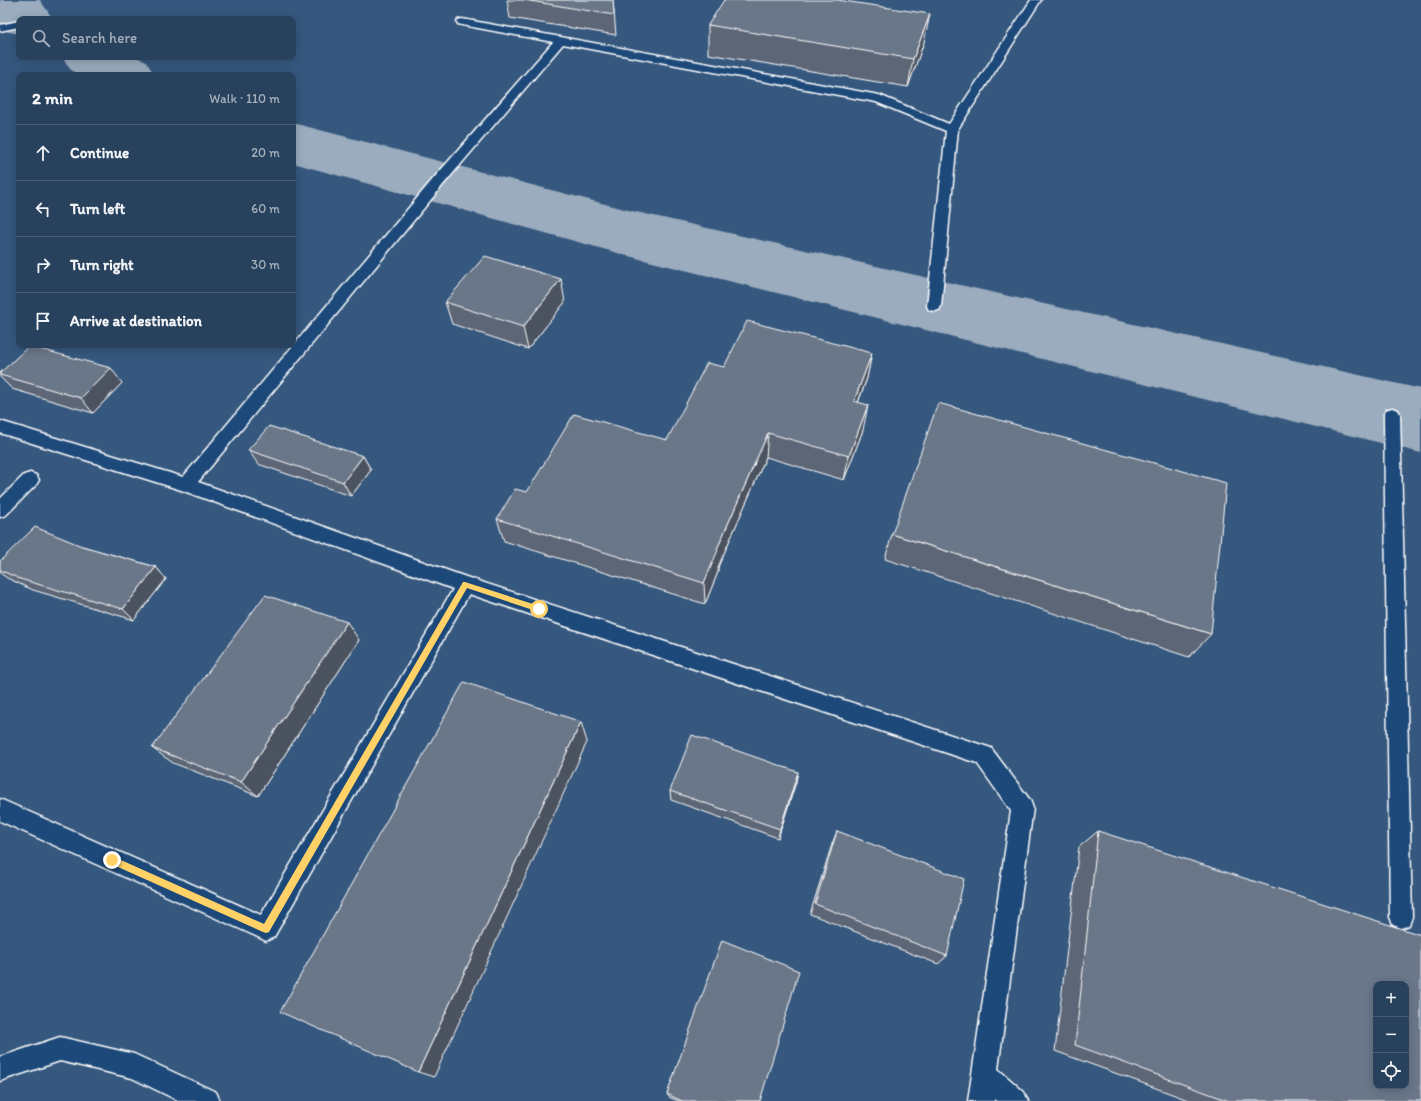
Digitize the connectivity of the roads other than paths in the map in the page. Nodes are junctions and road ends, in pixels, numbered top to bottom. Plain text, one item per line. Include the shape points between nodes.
1 (1036, 0) edge
2 (462, 22) dead end
3 (16, 25) edge
4 (0, 28) edge
5 (560, 41) junction
6 (952, 129) junction
7 (934, 306) dead end
8 (1392, 414) dead end
9 (0, 427) edge
10 (30, 480) dead end
11 (186, 485) junction
12 (0, 510) edge
13 (465, 584) junction
14 (0, 810) edge
15 (1401, 917) dead end
16 (0, 1069) edge
17 (984, 1074) junction
18 (207, 1101) edge
19 (981, 1101) edge
20 (1016, 1101) edge

1 - 6 lane
2 - 5 lane
3 - 4 lane
5 - 6 lane via 879,99
5 - 11 lane via 438,182
6 - 7 lane
8 - 15 lane
9 - 11 lane
10 - 12 lane
11 - 13 lane
13 - 14 lane via 266,929
13 - 17 lane via 984,755 1022,808
16 - 18 lane via 60,1049 134,1066
17 - 19 lane
17 - 20 lane

